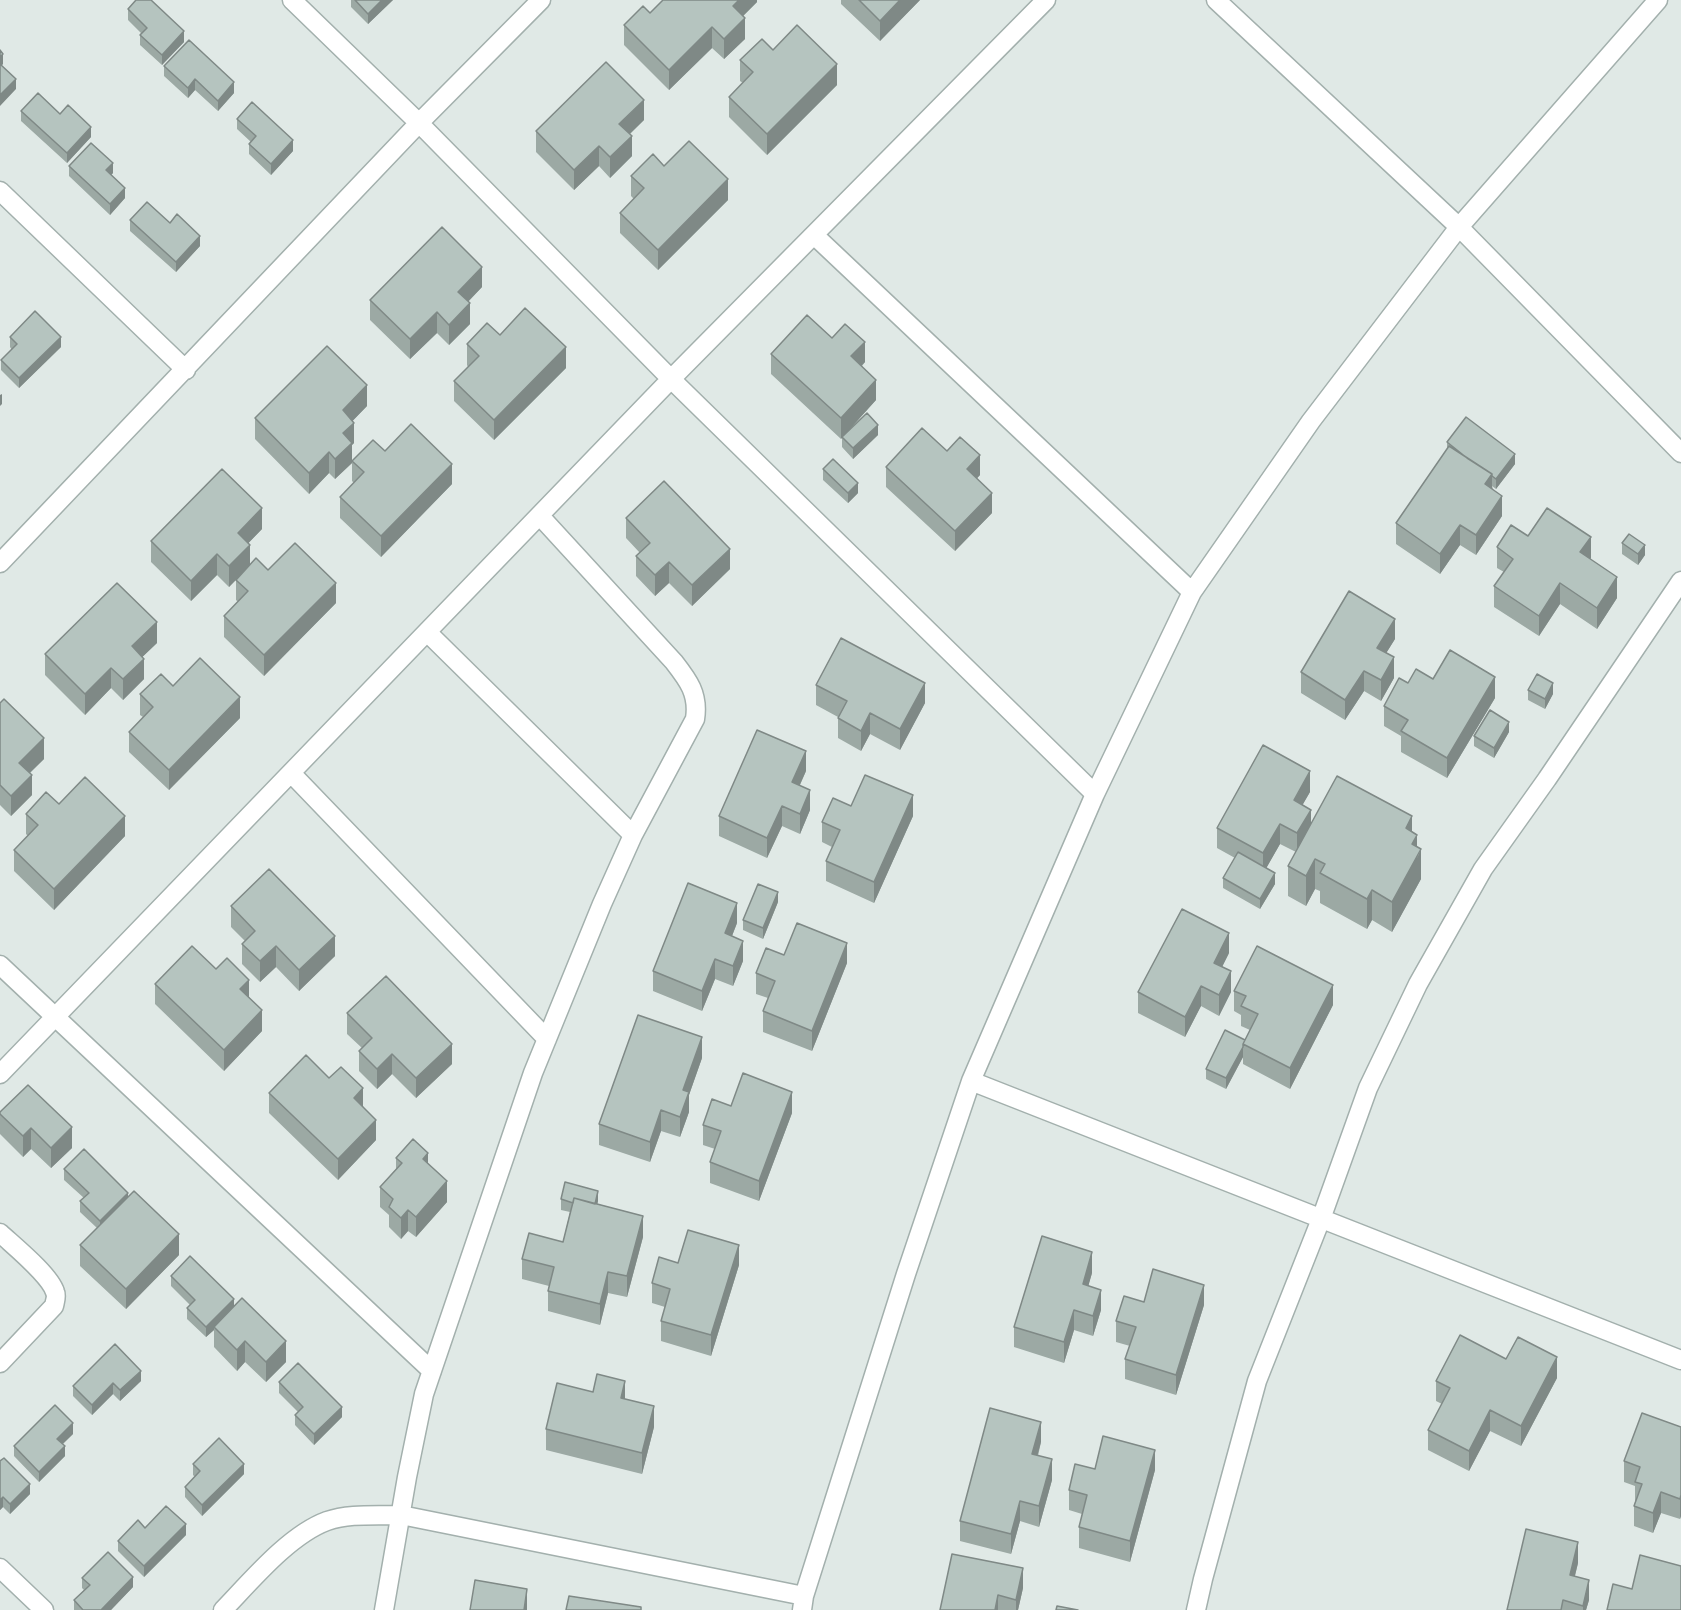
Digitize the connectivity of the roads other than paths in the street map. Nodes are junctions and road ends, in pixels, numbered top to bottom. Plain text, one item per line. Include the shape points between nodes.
1 (291, 0) edge
2 (541, 0) edge
3 (1046, 0) edge
4 (1216, 0) edge
5 (1658, 0) edge
6 (419, 123) junction
7 (4, 203) edge
8 (1459, 227) junction
9 (814, 235) junction
10 (186, 370) junction
11 (672, 380) junction
12 (1681, 453) edge
13 (540, 516) junction
14 (0, 564) edge
15 (1681, 581) edge
16 (1192, 592) junction
17 (427, 632) junction
18 (291, 773) junction
19 (1095, 794) junction
20 (633, 835) junction
21 (0, 965) edge
22 (55, 1016) junction
23 (547, 1039) junction
24 (0, 1074) edge
25 (970, 1081) junction
26 (1321, 1219) junction
27 (0, 1233) edge
28 (1681, 1359) edge
29 (0, 1363) edge
30 (432, 1371) junction
31 (400, 1515) junction
32 (0, 1568) edge
33 (803, 1603) edge
34 (44, 1610) edge
35 (223, 1610) edge
36 (384, 1610) edge
37 (1196, 1610) edge

1 - 6 street
2 - 6 street
3 - 9 street
4 - 8 street
5 - 8 street
6 - 10 street
6 - 11 street
7 - 10 street
8 - 12 street
8 - 16 street via 1311,422
9 - 11 street
9 - 16 street
10 - 14 street
11 - 13 street
11 - 19 street
13 - 17 street
13 - 20 street via 674,662 696,696 695,719
15 - 26 street via 1483,869 1453,921 1368,1088
16 - 19 street
17 - 18 street
17 - 20 street
18 - 22 street
18 - 23 street
19 - 25 street
20 - 23 street
21 - 22 street
22 - 24 street
22 - 30 street
23 - 30 street
25 - 26 street
25 - 33 street
26 - 28 street
26 - 37 street via 1257,1381
27 - 29 street via 46,1277 56,1296 54,1306
30 - 31 street
31 - 33 street
31 - 35 street via 345,1517 310,1529 269,1561
31 - 36 street
32 - 34 street

